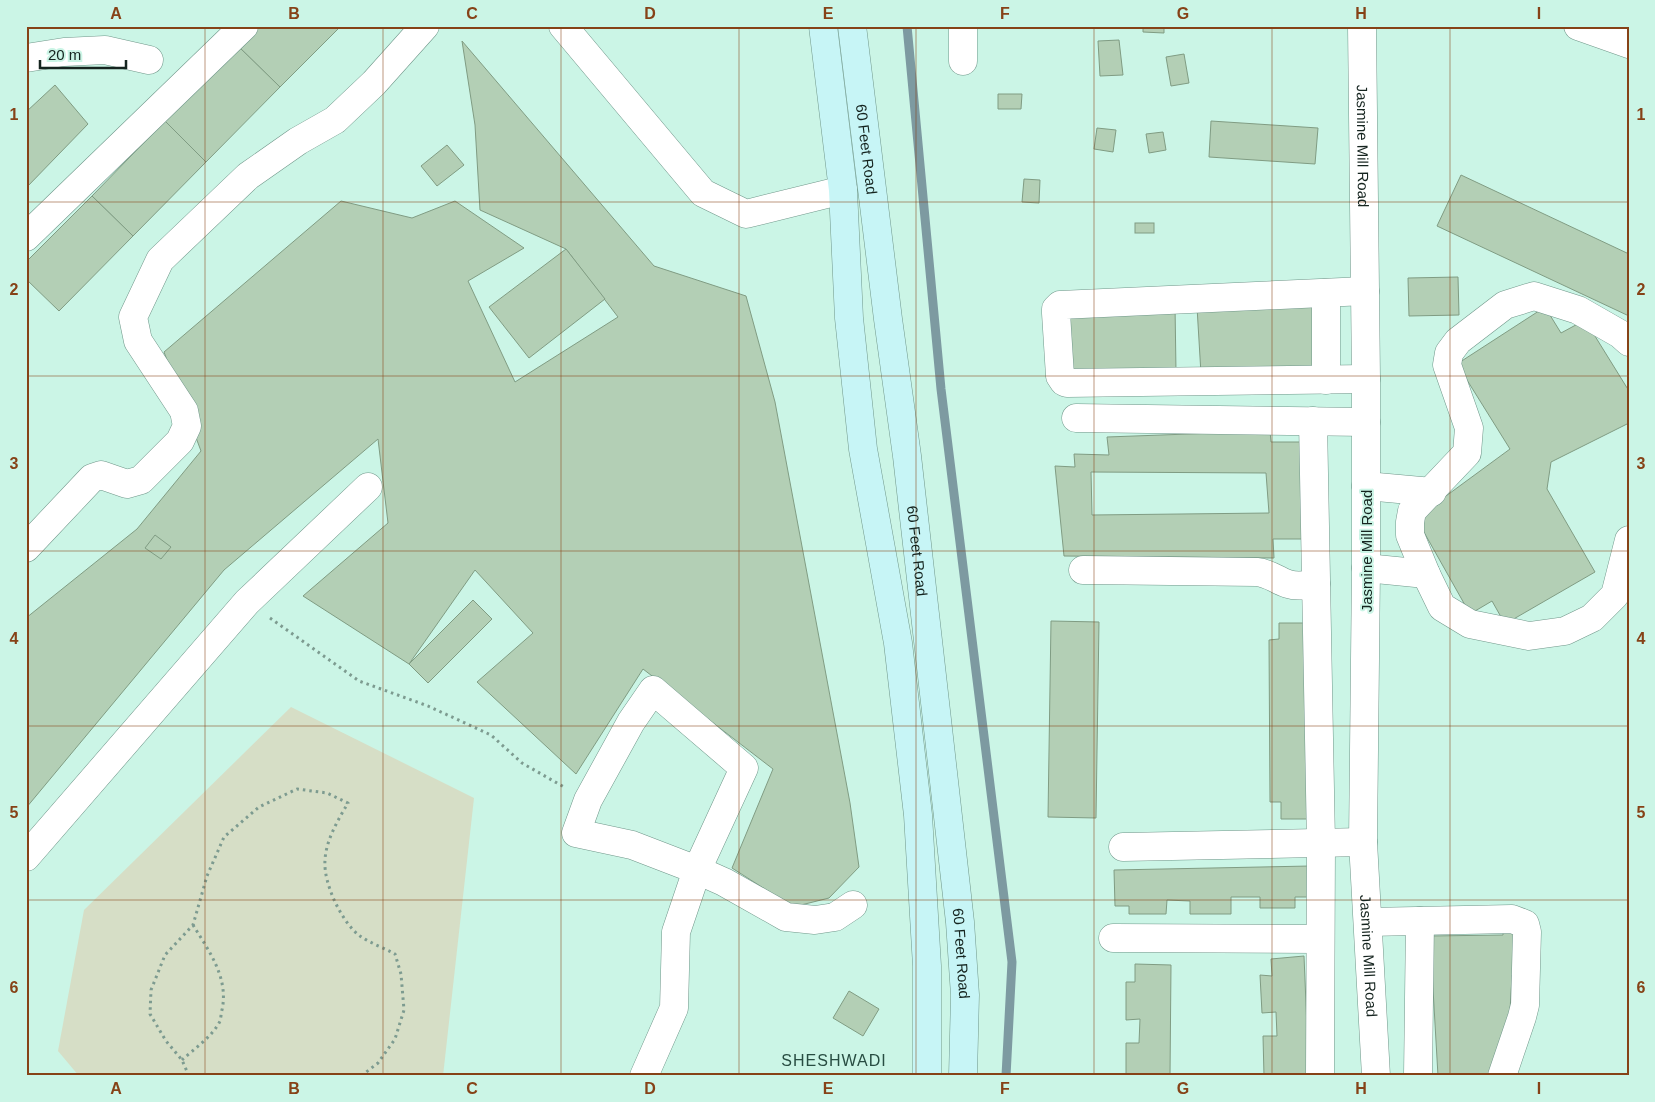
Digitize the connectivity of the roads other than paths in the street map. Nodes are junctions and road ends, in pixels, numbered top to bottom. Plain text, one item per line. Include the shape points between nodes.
1 (244, 26) edge
2 (424, 26) edge
3 (563, 26) edge
4 (823, 26) edge
5 (852, 26) edge
6 (963, 26) edge
7 (1362, 26) edge
8 (1583, 27) edge
9 (1629, 44) edge
10 (26, 58) edge
11 (149, 60) dead end
12 (963, 61) dead end
13 (843, 190) junction
14 (26, 237) edge
15 (1365, 291) junction
16 (1326, 293) junction
17 (1629, 342) edge
18 (1366, 379) junction
19 (1326, 380) junction
20 (1076, 418) dead end
21 (1313, 421) junction
22 (1366, 422) junction
23 (1366, 486) junction
24 (368, 487) dead end
25 (1432, 492) junction
26 (1629, 540) edge
27 (26, 548) edge
28 (1366, 568) junction
29 (1083, 570) dead end
30 (1426, 574) junction
31 (1316, 584) junction
32 (1363, 842) junction
33 (1321, 843) junction
34 (1123, 847) dead end
35 (26, 858) edge
36 (697, 870) junction
37 (853, 905) dead end
38 (1420, 921) junction
39 (1368, 922) junction
40 (1113, 938) dead end
41 (1320, 939) junction
42 (644, 1076) edge
43 (927, 1076) edge
44 (963, 1076) edge
45 (1320, 1076) edge
46 (1376, 1076) edge
47 (1418, 1076) edge
48 (1502, 1076) edge

1 - 14 street
2 - 27 street via 374,83 335,120 248,176 160,260 133,317 138,342 184,411 187,426 180,441 141,480 127,484 101,475 92,478
3 - 13 street via 703,193 746,214
4 - 13 main road, 60 Feet Road
5 - 44 main road, 60 Feet Road via 907,456 960,922 966,995
6 - 12 street
7 - 15 street, Jasmine Mill Road
8 - 9 street
10 - 11 street via 105,50
13 - 43 main road, 60 Feet Road via 849,318 863,449 898,643 918,815 927,966
15 - 16 street
15 - 18 street, Jasmine Mill Road
16 - 19 street
16 - 19 street via 1060,305 1056,313 1060,376 1067,384
17 - 25 street via 1578,310 1534,296 1505,305 1458,341 1449,352 1447,365 1469,428 1467,453
18 - 19 street
18 - 22 street, Jasmine Mill Road
20 - 21 street
21 - 22 street
21 - 31 street
22 - 23 street, Jasmine Mill Road
23 - 25 street
23 - 28 street, Jasmine Mill Road
24 - 35 street via 247,602
25 - 30 street via 1412,511 1410,522 1410,535
26 - 30 street via 1615,595 1592,618 1565,631 1529,636 1470,624 1442,606
28 - 30 street
28 - 32 street, Jasmine Mill Road
29 - 31 street via 1257,572 1287,584
31 - 33 street
32 - 33 street
32 - 39 street, Jasmine Mill Road
33 - 34 street
33 - 41 street
36 - 36 street via 744,768 653,690 631,722 588,800 576,833 632,846
36 - 37 street via 786,917 815,920 835,917
36 - 42 street via 676,932 674,1008
38 - 39 street
38 - 47 street
38 - 48 street via 1512,919 1525,924 1525,1005
39 - 46 street, Jasmine Mill Road
40 - 41 street
41 - 45 street

